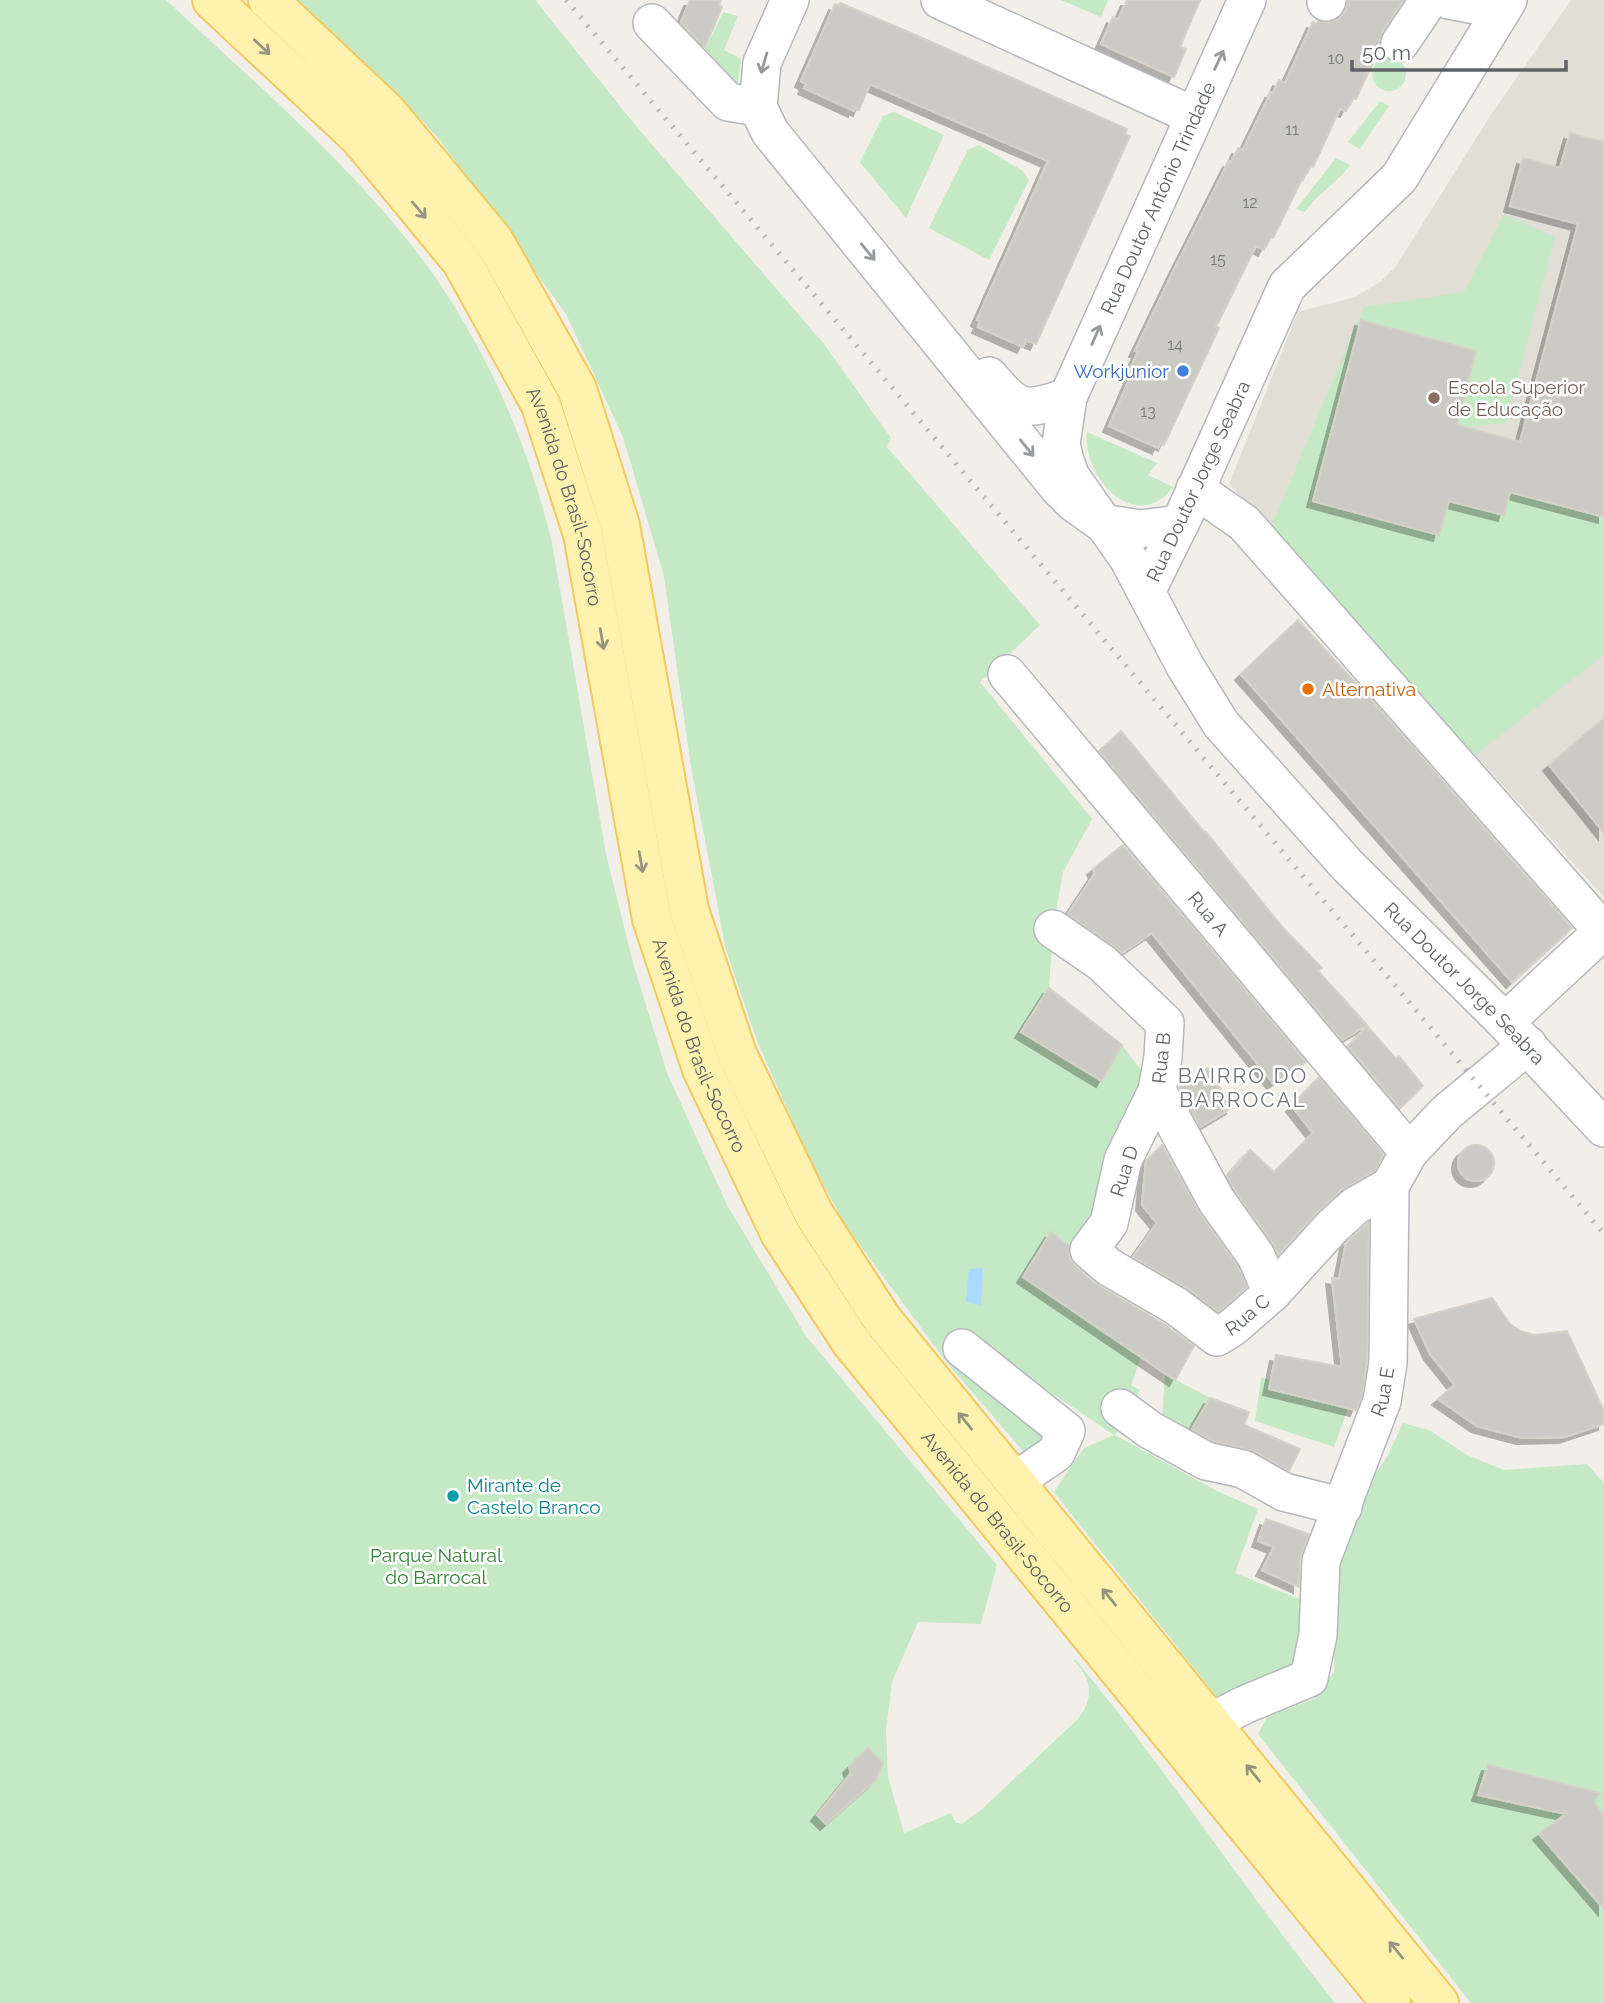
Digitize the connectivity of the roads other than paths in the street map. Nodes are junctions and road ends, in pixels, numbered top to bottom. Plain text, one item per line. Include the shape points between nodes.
1 (212, 0) edge
2 (268, 0) edge
3 (790, 0) edge
4 (940, 0) edge
5 (1247, 0) edge
6 (1429, 0) edge
7 (1449, 0) edge
8 (1505, 5) edge
9 (652, 23) dead end
10 (1400, 43) dead end
11 (758, 107) junction
12 (1194, 116) junction
13 (923, 321) junction
14 (1068, 397) junction
15 (1195, 489) junction
16 (1102, 523) junction
17 (1180, 524) junction
18 (1146, 592) junction
19 (1007, 674) dead end
20 (1053, 929) dead end
21 (1517, 1033) junction
22 (1157, 1091) junction
23 (1604, 1128) edge
24 (1409, 1152) junction
25 (1390, 1186) junction
26 (1089, 1250) joint
27 (1272, 1293) junction
28 (962, 1348) dead end
29 (1120, 1408) dead end
30 (1015, 1481) junction
31 (1343, 1507) junction
32 (1211, 1722) junction
33 (1391, 2003) edge
34 (1439, 2003) edge

1 -> 33 main road, Avenida do Brasil-Socorro via 359,137 463,262 541,405 583,534 652,919 702,1069 780,1233 860,1352
30 -> 2 main road, Avenida do Brasil-Socorro via 882,1319 814,1214 737,1054 689,910 620,525 577,389 494,241 386,111
3 -> 11 street via 762,63
4 - 12 street
12 -> 5 street, Rua Doutor António Trindade
6 - 10 street
7 - 8 street
8 - 15 street, Rua Doutor Jorge Seabra via 1399,178 1287,286
9 - 11 street via 728,102
11 -> 13 street via 770,132
14 -> 12 street, Rua Doutor António Trindade
13 - 14 street via 950,330 1007,398 1020,405 1037,407
13 -> 16 street via 1073,503
14 - 16 street, Rua Doutor António Trindade via 1061,444 1065,461
15 - 17 street, Rua Doutor Jorge Seabra
15 - 21 street, Rua E via 1244,523 1603,931
16 - 17 street via 1140,529
16 - 18 street, Rua Doutor António Trindade
17 - 18 street, Rua Doutor Jorge Seabra
18 - 21 street, Rua Doutor Jorge Seabra via 1221,724 1347,865
19 - 24 street, Rua A
20 - 22 street, Rua B via 1102,963 1165,1023
21 - 23 street, Rua Doutor Jorge Seabra
21 - 24 street, Rua E
22 - 26 street, Rua D via 1124,1160 1109,1223
22 - 27 street, Rua B via 1216,1200 1256,1256
24 - 25 street, Rua E
25 - 27 street, Rua C via 1354,1206
25 - 31 street, Rua E via 1388,1363 1382,1401
26 - 27 street, Rua C via 1217,1337
28 - 30 street via 1066,1431 1056,1453
29 - 31 street via 1206,1461 1243,1469 1284,1492
32 -> 30 main road, Avenida do Brasil-Socorro
31 - 32 street, Rua E via 1321,1562 1318,1635 1309,1678
34 -> 32 main road, Avenida do Brasil-Socorro

